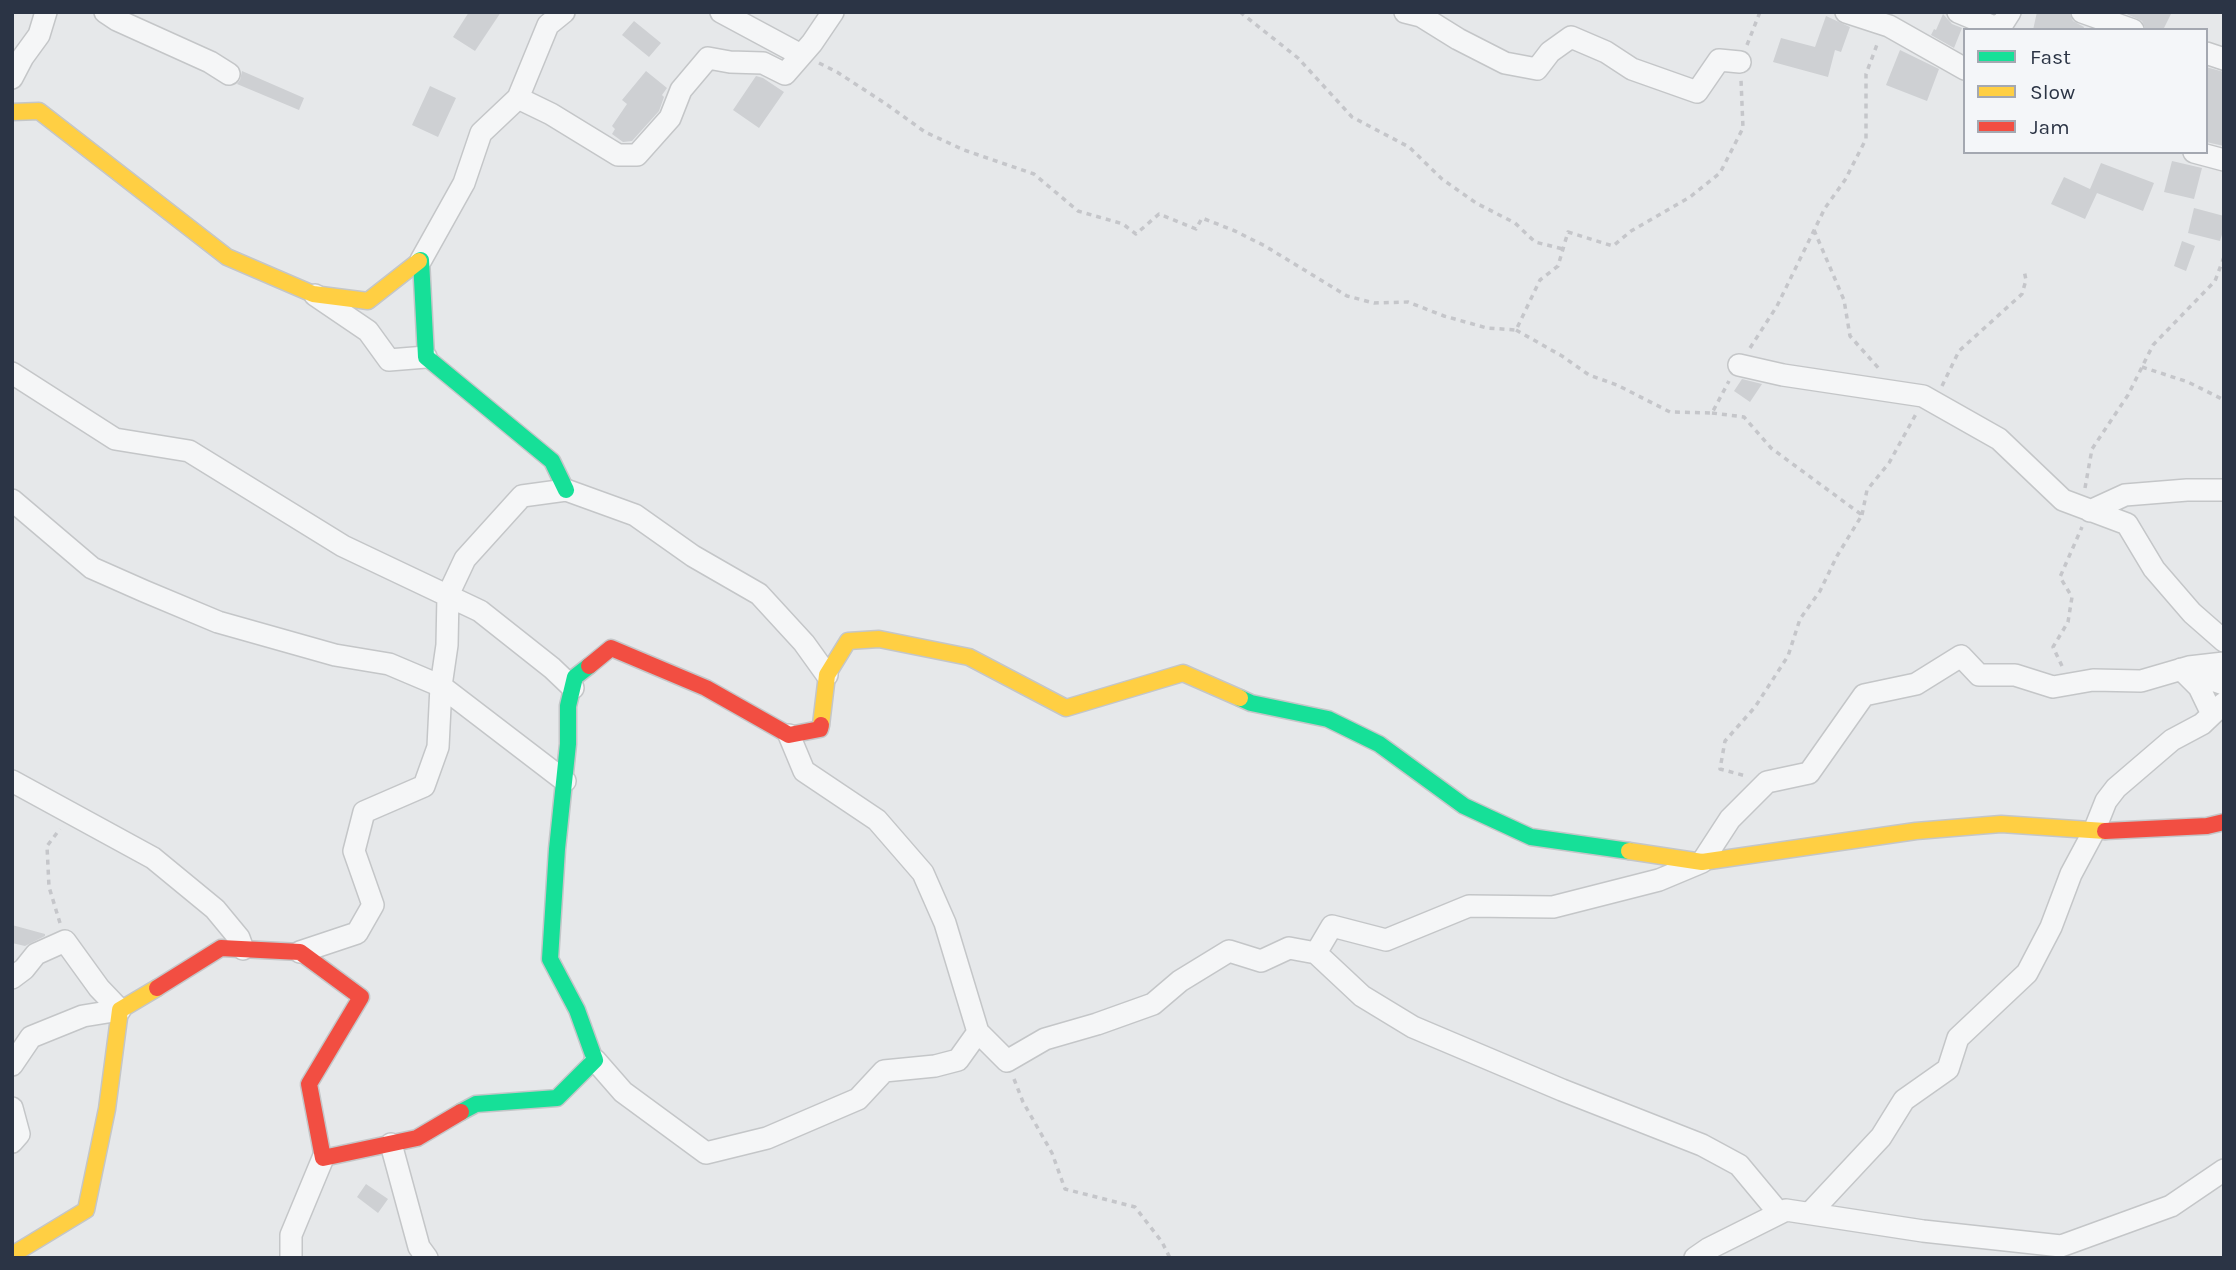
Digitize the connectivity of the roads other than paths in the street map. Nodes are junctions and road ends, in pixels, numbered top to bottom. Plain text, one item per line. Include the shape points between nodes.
1 (46, 12) edge
2 (105, 12) edge
3 (564, 12) edge
4 (721, 12) edge
5 (833, 12) edge
6 (1405, 12) edge
7 (1846, 12) edge
8 (1958, 12) edge
9 (2010, 12) edge
10 (2082, 12) edge
11 (1896, 19) edge
12 (2127, 28) edge
13 (801, 55) junction
14 (1740, 62) road end
15 (1963, 68) edge
16 (229, 74) dead end
17 (12, 78) edge
18 (518, 98) junction
19 (12, 112) edge
20 (2202, 154) edge
21 (2224, 160) edge
22 (421, 260) junction
23 (313, 294) junction
24 (426, 357) junction
25 (1739, 365) road end
26 (12, 373) edge
27 (566, 490) junction
28 (2224, 490) edge
29 (12, 500) edge
30 (2090, 511) junction
31 (448, 595) junction
32 (2224, 641) edge
33 (2224, 663) edge
34 (2181, 669) junction
35 (827, 675) junction
36 (2224, 684) edge
37 (441, 686) junction
38 (573, 688) junction
39 (2218, 709) edge
40 (789, 735) junction
41 (12, 781) edge
42 (565, 781) junction
43 (2224, 822) edge
44 (2094, 831) junction
45 (1702, 862) junction
46 (243, 949) junction
47 (300, 952) junction
48 (1316, 953) junction
49 (12, 978) edge
50 (120, 1010) junction
51 (978, 1032) junction
52 (596, 1060) junction
53 (12, 1065) edge
54 (12, 1108) edge
55 (12, 1142) edge
56 (391, 1144) junction
57 (323, 1158) junction
58 (2224, 1170) edge
59 (1779, 1213) junction
60 (1810, 1213) junction
61 (2022, 1250) edge
62 (12, 1255) edge
63 (291, 1258) edge
64 (427, 1258) edge
65 (1695, 1258) edge

1 - 17 street
2 - 16 street
3 - 18 street via 548,25
4 - 13 street
5 - 13 street
6 - 14 street via 1421,16 1505,63 1537,69 1571,37 1632,69 1697,92 1719,61
7 - 11 street
8 - 9 street via 1994,27
10 - 12 street
11 - 15 street
13 - 18 street via 785,74 763,62 708,58 681,90 670,118 637,155 618,155
18 - 22 street via 481,133 464,183
19 - 23 street via 40,111 227,257
20 - 21 street
22 - 23 street via 368,301
22 - 24 street
23 - 24 street via 368,331 388,360
24 - 27 street via 552,461
25 - 30 street via 1932,401 1999,439 2063,500
26 - 31 street via 115,439 189,451 344,546
27 - 31 street via 522,496 465,559
27 - 35 street via 635,515 692,556 759,594
28 - 30 street via 2125,495
29 - 37 street via 92,568 144,592 218,622 335,655 389,664
30 - 32 street via 2127,524 2154,569
31 - 37 street
31 - 38 street via 480,611
33 - 34 street
34 - 36 street
34 - 39 street
34 - 45 street via 2141,681 2093,680 2053,687 2015,675 1979,675 1961,656 1916,684 1864,695 1809,773 1768,782 1730,819
35 - 40 street via 821,729
35 - 45 street via 848,641 879,639 969,657 1066,708 1183,673 1251,703 1328,719 1379,744 1464,806 1531,836
37 - 42 street
37 - 47 street via 438,747 424,786 364,811 354,852 373,905 357,933
38 - 40 street via 575,677 611,648 706,688
38 - 42 street
39 - 44 street via 2172,740 2116,788
40 - 51 street via 804,771 877,820 923,873 945,923
41 - 46 street via 153,858 215,909
42 - 52 street via 550,959
43 - 44 street
44 - 45 street via 2001,824 1916,831
44 - 60 street via 2027,973 1958,1038 1948,1069 1904,1100 1881,1137
45 - 48 street via 1659,880 1553,907 1469,906 1386,940 1332,926
46 - 47 street
46 - 50 street via 221,948
47 - 57 street via 361,997 309,1084
48 - 51 street via 1289,948 1261,961 1229,951 1153,1004 1045,1039 1007,1061
48 - 59 street via 1362,996 1413,1027 1702,1145 1739,1165
49 - 50 street via 36,954 65,941
50 - 53 street via 83,1016 31,1037
50 - 62 street via 107,1109 86,1210
51 - 52 street via 958,1060 884,1071 858,1099 767,1138 706,1153 623,1092
52 - 56 street via 557,1098 476,1104 417,1138
54 - 55 street via 19,1134
56 - 57 street
56 - 64 street via 419,1247
57 - 63 street via 291,1235
58 - 61 street via 2171,1206 2061,1246
59 - 60 street
59 - 65 street
60 - 61 street

